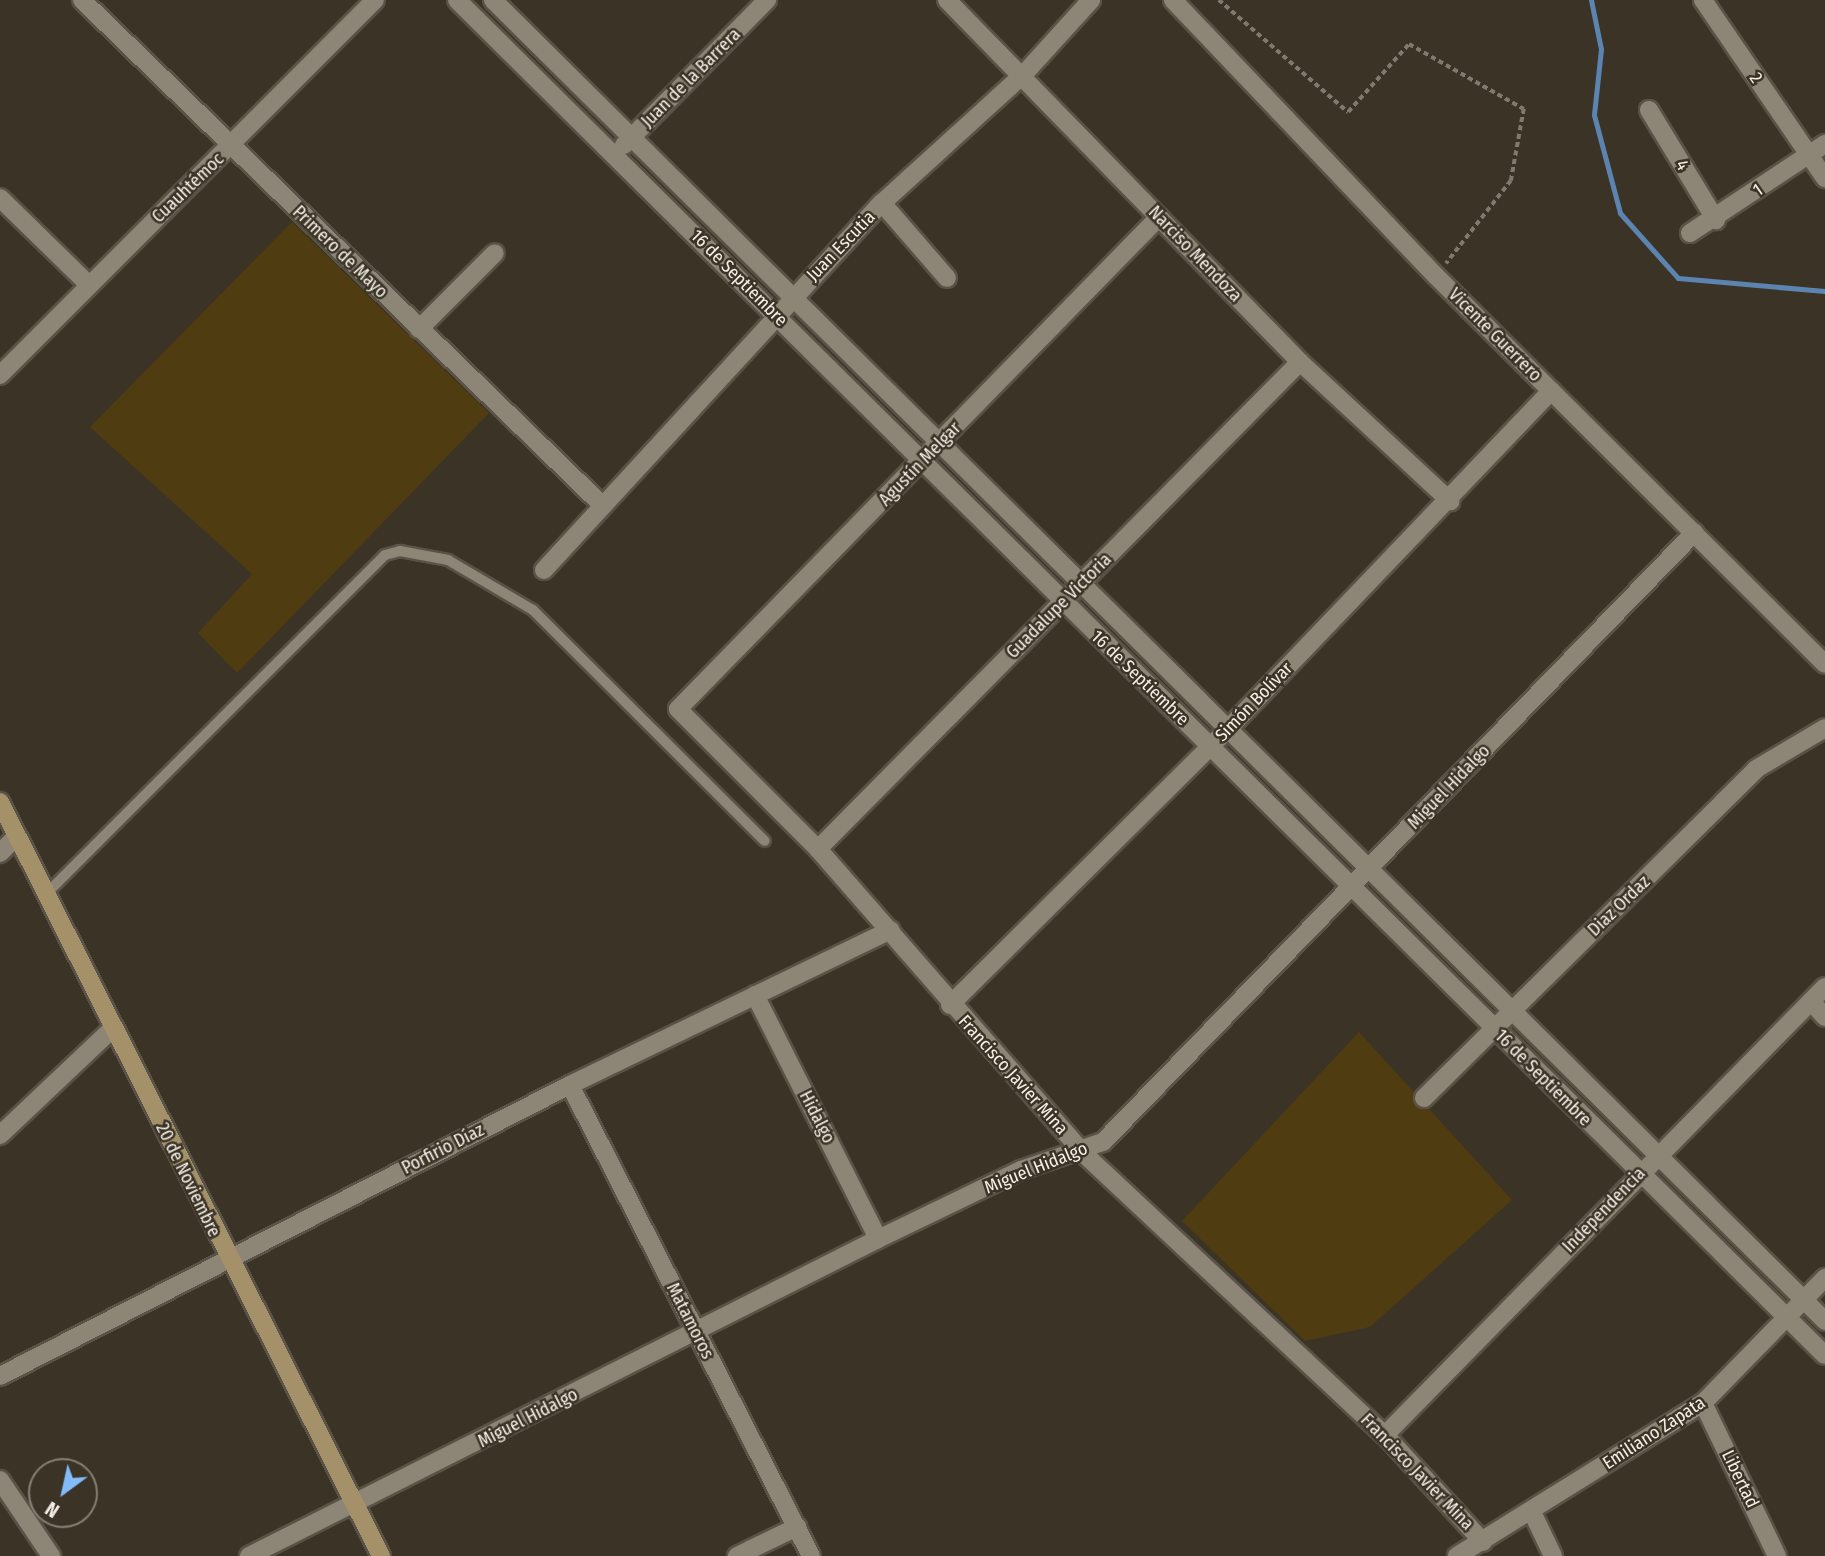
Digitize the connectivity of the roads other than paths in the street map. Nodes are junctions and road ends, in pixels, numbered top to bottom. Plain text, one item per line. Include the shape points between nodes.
1 (82, 0) edge
2 (375, 0) edge
3 (457, 0) edge
4 (493, 0) edge
5 (767, 0) edge
6 (947, 0) edge
7 (1091, 0) edge
8 (1172, 0) edge
9 (1703, 0) edge
10 (1024, 74) junction
11 (1649, 110) dead end
12 (632, 138) junction
13 (1825, 144) edge
14 (230, 146) junction
15 (1808, 155) junction
16 (615, 156) junction
17 (1825, 177) edge
18 (0, 198) edge
19 (882, 203) junction
20 (1159, 217) junction
21 (1716, 220) junction
22 (1690, 233) dead end
23 (495, 253) dead end
24 (947, 278) dead end
25 (89, 285) junction
26 (792, 298) junction
27 (776, 315) junction
28 (419, 329) junction
29 (1300, 362) junction
30 (0, 375) edge
31 (1551, 391) junction
32 (940, 442) junction
33 (922, 462) junction
34 (1450, 501) junction
35 (600, 503) junction
36 (1694, 533) junction
37 (544, 570) dead end
38 (1080, 585) junction
39 (1062, 604) junction
40 (1825, 664) edge
41 (678, 709) joint
42 (1230, 727) junction
43 (1824, 731) edge
44 (1211, 746) junction
45 (0, 802) edge
46 (16, 836) junction
47 (765, 841) dead end
48 (818, 849) junction
49 (0, 853) edge
50 (1371, 868) junction
51 (1353, 886) junction
52 (46, 894) junction
53 (890, 930) junction
54 (1825, 987) edge
55 (755, 995) junction
56 (1811, 1001) junction
57 (950, 1005) junction
58 (1512, 1011) junction
59 (1825, 1017) edge
60 (113, 1028) junction
61 (1493, 1029) junction
62 (570, 1085) junction
63 (1424, 1098) dead end
64 (0, 1135) edge
65 (1081, 1151) junction
66 (1657, 1155) junction
67 (1640, 1173) junction
68 (878, 1239) junction
69 (227, 1258) junction
70 (1825, 1278) edge
71 (1804, 1300) junction
72 (1787, 1318) junction
73 (1825, 1321) edge
74 (696, 1332) junction
75 (1825, 1355) edge
76 (0, 1376) edge
77 (1703, 1403) junction
78 (1385, 1435) junction
79 (0, 1480) edge
80 (356, 1506) junction
81 (1532, 1512) junction
82 (797, 1527) junction
83 (1483, 1542) junction
84 (51, 1556) edge
85 (249, 1556) edge
86 (381, 1556) edge
87 (737, 1556) edge
88 (811, 1556) edge
89 (1457, 1556) edge
90 (1553, 1556) edge
91 (1777, 1556) edge

1 - 14 street, Primero de Mayo
2 - 14 street, Cuauhtémoc
3 - 16 street, 16 de Septiembre
4 - 12 street, 16 de Septiembre
5 - 12 street, Juan de la Barrera
6 - 10 street, Narciso Mendoza
7 - 10 street, Juan Escutia
8 - 31 street, Vicente Guerrero
9 - 15 street, 2
10 - 19 street, Juan Escutia
10 - 20 street, Narciso Mendoza
11 - 21 street, 4
12 - 16 street, Juan de la Barrera
12 - 26 street, 16 de Septiembre
13 - 15 street, 1
14 - 25 street, Cuauhtémoc
14 - 28 street, Primero de Mayo
15 - 17 street, 2
15 - 21 street, 1
16 - 27 street, 16 de Septiembre
18 - 25 street
19 - 24 street
19 - 26 street, Juan Escutia
20 - 29 street, Narciso Mendoza
20 - 32 street, Agustín Melgar
21 - 22 street, 1
23 - 28 street
25 - 30 street, Cuauhtémoc
26 - 27 street, Juan Escutia
26 - 32 street, 16 de Septiembre
27 - 33 street, 16 de Septiembre
27 - 35 street, Juan Escutia
28 - 35 street, Primero de Mayo
29 - 34 street, Narciso Mendoza
29 - 38 street, Guadalupe Victoria
31 - 34 street, Simón Bolívar
31 - 36 street, Vicente Guerrero
32 - 33 street, Agustín Melgar
32 - 38 street, 16 de Septiembre
33 - 39 street, 16 de Septiembre
33 - 41 street, Agustín Melgar
34 - 42 street, Simón Bolívar
35 - 37 street, Juan Escutia
36 - 40 street, Vicente Guerrero
36 - 50 street, Miguel Hidalgo
38 - 39 street, Guadalupe Victoria
38 - 42 street, 16 de Septiembre
39 - 44 street, 16 de Septiembre
39 - 48 street, Guadalupe Victoria
41 - 48 street, Francisco Javier Mina
42 - 44 street, Simón Bolívar
42 - 50 street, 16 de Septiembre
43 - 58 street, Diaz Ordaz via 1756,769
44 - 51 street, 16 de Septiembre
44 - 57 street, Simón Bolívar
45 - 46 main road, 20 de Noviembre
46 - 49 street
46 - 52 main road, 20 de Noviembre
47 - 52 lane via 533,610 448,560 400,551 385,555
48 - 53 street, Francisco Javier Mina
50 - 51 street, Miguel Hidalgo
50 - 58 street, 16 de Septiembre
51 - 61 street, 16 de Septiembre
51 - 65 street, Miguel Hidalgo via 1103,1142
52 - 60 main road, 20 de Noviembre
53 - 55 street, Porfirio Díaz
53 - 57 street, Francisco Javier Mina
54 - 56 street, Independencia
55 - 62 street, Porfirio Díaz
55 - 68 street, Hidalgo
56 - 59 street
56 - 66 street, Independencia
57 - 65 street, Francisco Javier Mina
58 - 61 street, Diaz Ordaz
58 - 66 street, 16 de Septiembre
60 - 64 street
60 - 69 main road, 20 de Noviembre
61 - 63 street, Diaz Ordaz
61 - 67 street, 16 de Septiembre
62 - 69 street, Porfirio Díaz
62 - 74 street, Matamoros
65 - 68 street, Miguel Hidalgo via 1021,1170
65 - 78 street, Francisco Javier Mina
66 - 67 street, Independencia
66 - 71 street, 16 de Septiembre
67 - 72 street, 16 de Septiembre
67 - 78 street, Independencia
68 - 74 street, Miguel Hidalgo
69 - 76 street, Porfirio Díaz
69 - 80 main road, 20 de Noviembre
70 - 71 street, Emiliano Zapata
71 - 72 street, Emiliano Zapata
71 - 73 street, 16 de Septiembre
72 - 75 street, 16 de Septiembre
72 - 77 street, Emiliano Zapata
74 - 80 street, Miguel Hidalgo
74 - 82 street, Matamoros
77 - 81 street, Emiliano Zapata
77 - 91 street, Libertad
78 - 83 street, Francisco Javier Mina
79 - 84 street
80 - 85 street, Miguel Hidalgo
80 - 86 main road, 20 de Noviembre
81 - 83 street, Emiliano Zapata
81 - 90 street
82 - 87 street
82 - 88 street, Matamoros
83 - 89 street, Emiliano Zapata

